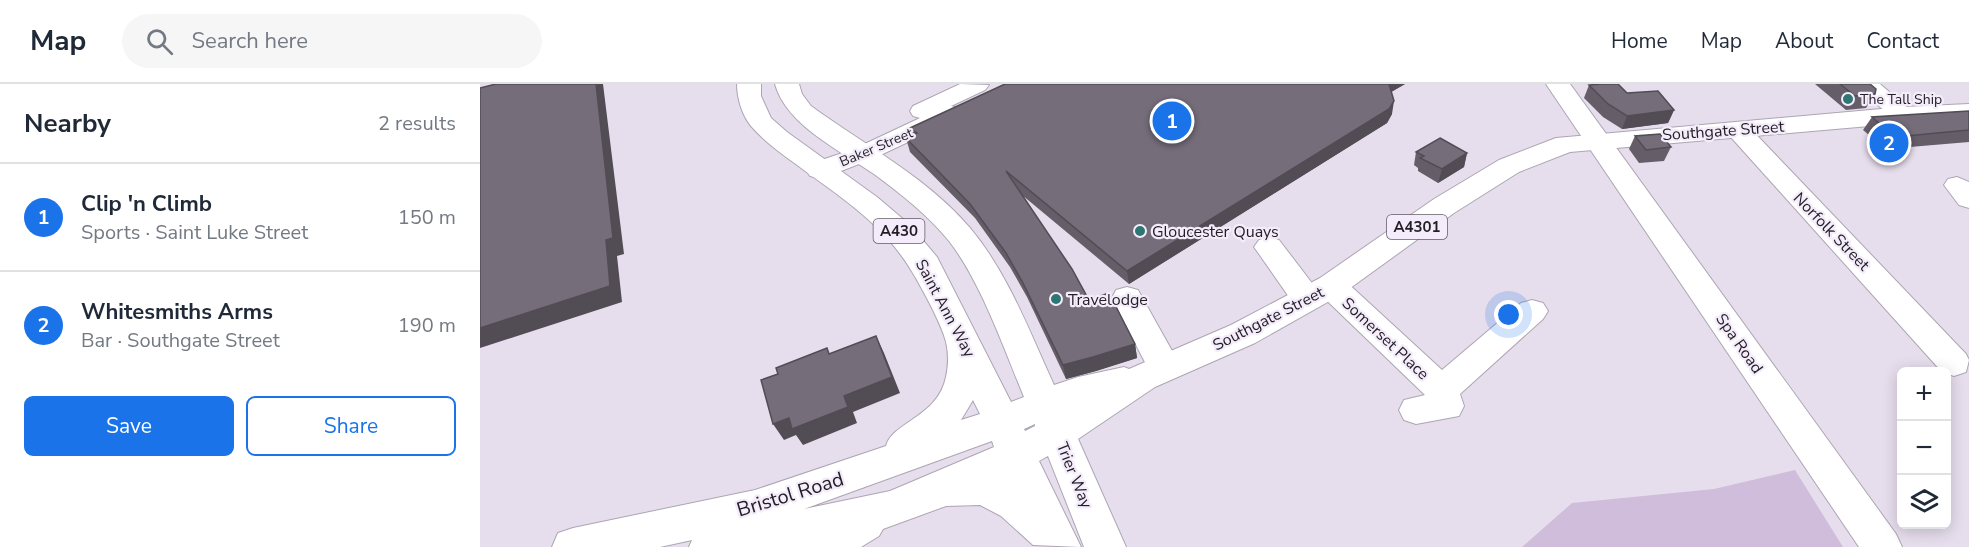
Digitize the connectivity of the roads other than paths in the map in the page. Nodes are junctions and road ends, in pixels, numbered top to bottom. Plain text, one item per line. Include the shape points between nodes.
1 (748, 84) edge
2 (766, 84) edge
3 (787, 84) edge
4 (1558, 84) edge
5 (1866, 84) edge
6 (984, 87) edge
7 (1969, 112) edge
8 (1904, 115) junction
9 (1737, 129) junction
10 (1598, 139) junction
11 (855, 147) junction
12 (807, 164) junction
13 (1269, 247) dead end
14 (1319, 292) junction
15 (1128, 298) dead end
16 (1532, 311) dead end
17 (961, 334) junction
18 (1954, 363) dead end
19 (1154, 372) junction
20 (1442, 390) junction
21 (1416, 410) dead end
22 (1051, 418) junction
23 (1009, 437) junction
24 (933, 493) junction
25 (765, 505) junction
26 (890, 509) junction
27 (1059, 545) edge
28 (721, 546) edge
29 (573, 547) edge
30 (822, 547) edge
31 (1105, 547) edge
32 (1882, 547) edge

1 - 12 main road, Saint Ann Way / A430 via 760,121
2 - 12 main road via 779,116 815,146
3 - 11 main road, A430 via 802,111
4 - 10 street, Spa Road
5 - 8 street
6 - 11 street, Baker Street
7 - 8 main road, Southgate Street / A4301
8 - 9 main road, Southgate Street / A4301
9 - 10 main road, Southgate Street / A4301
9 - 18 street, Norfolk Street via 1917,332
10 - 14 main road, Southgate Street / A4301 via 1565,144 1509,166
10 - 32 street, Spa Road
11 - 12 street, Baker Street
11 - 17 main road via 852,169 910,217 935,250 948,278
11 - 22 main road, A430 via 917,192 965,242 994,289
12 - 17 main road, Saint Ann Way / A430 via 850,190 899,231 926,265
13 - 14 street, Somerset Place
14 - 19 main road, Southgate Street / A4301 via 1243,334
14 - 20 street, Somerset Place
15 - 19 street
16 - 20 street
17 - 23 main road, Saint Ann Way / A430
17 - 25 main road via 966,357 964,381 951,408 937,423 892,451
19 - 22 main road, Southgate Street / A4301 via 1080,420
20 - 21 street via 1447,406
22 - 23 main road, Southgate Street / A4301
22 - 31 main road, Trier Way / A430
23 - 24 main road, Bristol Road
23 - 25 main road via 808,506
23 - 27 main road, A430
24 - 26 main road, Bristol Road
24 - 27 main road via 959,487 988,488 1006,495
25 - 29 main road, Bristol Road
26 - 28 main road, Bristol Road
26 - 30 main road

